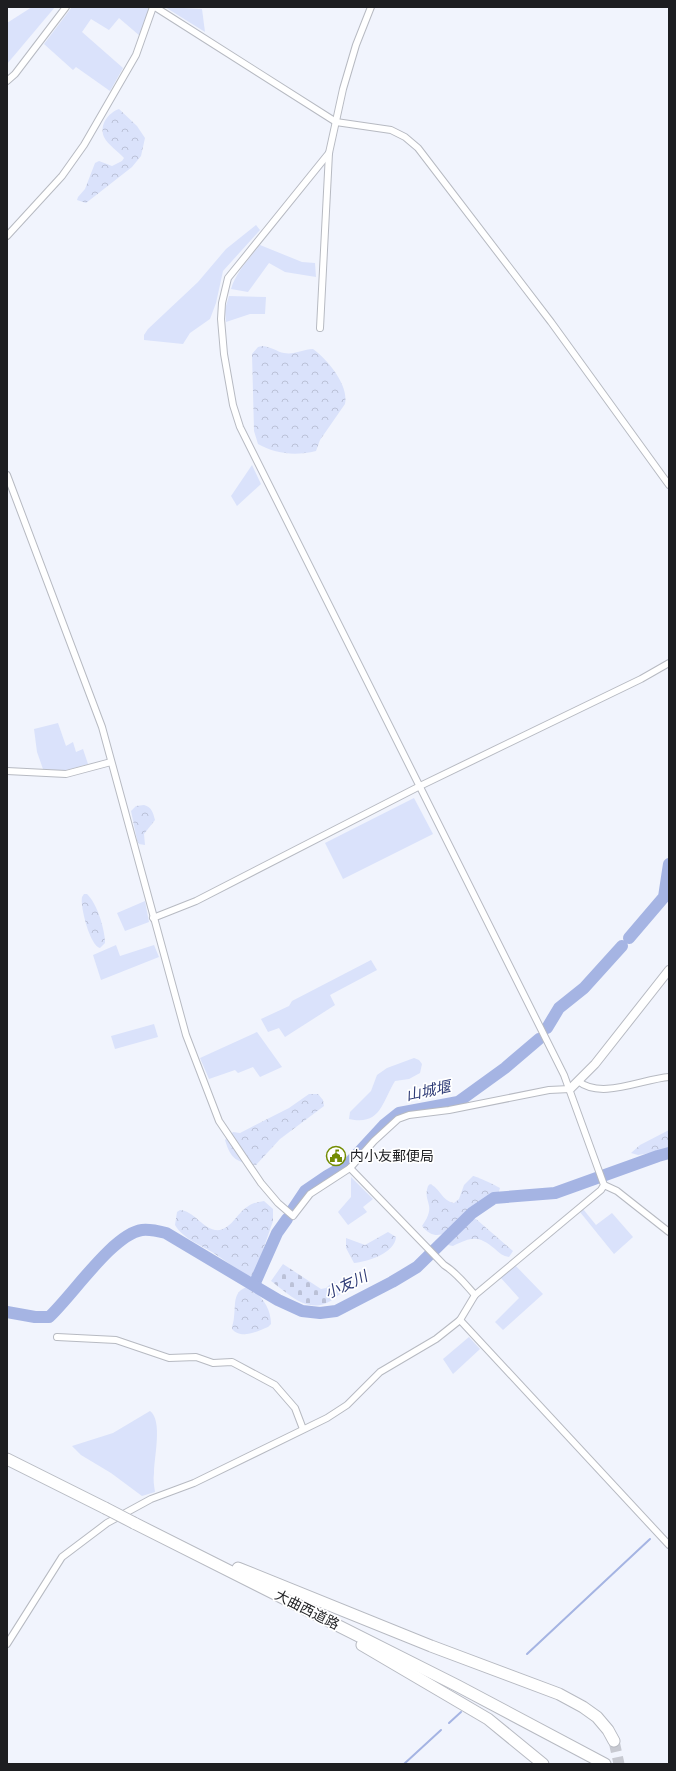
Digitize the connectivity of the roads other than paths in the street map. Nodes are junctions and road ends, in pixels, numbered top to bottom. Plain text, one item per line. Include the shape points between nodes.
1 (66, 7) edge
2 (154, 7) edge
3 (371, 7) edge
4 (7, 81) edge
5 (336, 122) junction
6 (329, 153) junction
7 (7, 236) edge
8 (320, 328) dead end
9 (7, 475) edge
10 (669, 485) edge
11 (669, 663) edge
12 (110, 762) junction
13 (7, 771) edge
14 (420, 786) junction
15 (153, 918) junction
16 (669, 970) edge
17 (669, 1077) edge
18 (578, 1081) junction
19 (570, 1089) junction
20 (350, 1168) junction
21 (604, 1185) junction
22 (669, 1232) edge
23 (475, 1295) junction
24 (460, 1320) junction
25 (57, 1337) dead end
26 (303, 1429) junction
27 (7, 1459) edge
28 (164, 1538) junction
29 (669, 1545) edge
30 (269, 1591) junction
31 (7, 1644) edge
32 (614, 1741) tunnel mouth
33 (543, 1764) edge
34 (605, 1764) edge

1 - 4 street
2 - 5 street
2 - 7 street via 136,55 84,145 62,176
3 - 5 street via 356,45
5 - 6 street
5 - 10 street via 391,130 418,148 551,322
6 - 8 street
6 - 14 street via 228,278 221,319 224,354 233,405 240,427
9 - 12 street via 102,727
11 - 14 street
12 - 13 street via 66,774
12 - 15 street via 142,868
14 - 15 street via 196,901
14 - 19 street
15 - 20 street via 186,1035 219,1121 261,1182 278,1203 293,1216 310,1194
16 - 18 street via 595,1064
17 - 18 street via 612,1089 594,1089
18 - 19 street
19 - 20 street via 549,1090 449,1110 409,1114 388,1126
19 - 21 street
20 - 23 street
21 - 22 street via 617,1191
21 - 23 street
23 - 24 street
24 - 26 street via 436,1339 380,1372 347,1405
24 - 29 street
25 - 26 street via 116,1340 170,1358 196,1357 213,1363 232,1362 275,1386 295,1408
26 - 31 street via 194,1482 151,1499 107,1523 70,1549 55,1566
27 - 28 highway, 大曲西道路, bridge
28 - 30 highway, 大曲西道路
28 - 32 highway via 431,1646 559,1694 597,1717
30 - 33 highway via 488,1719
30 - 34 highway, 大曲西道路 via 458,1686

